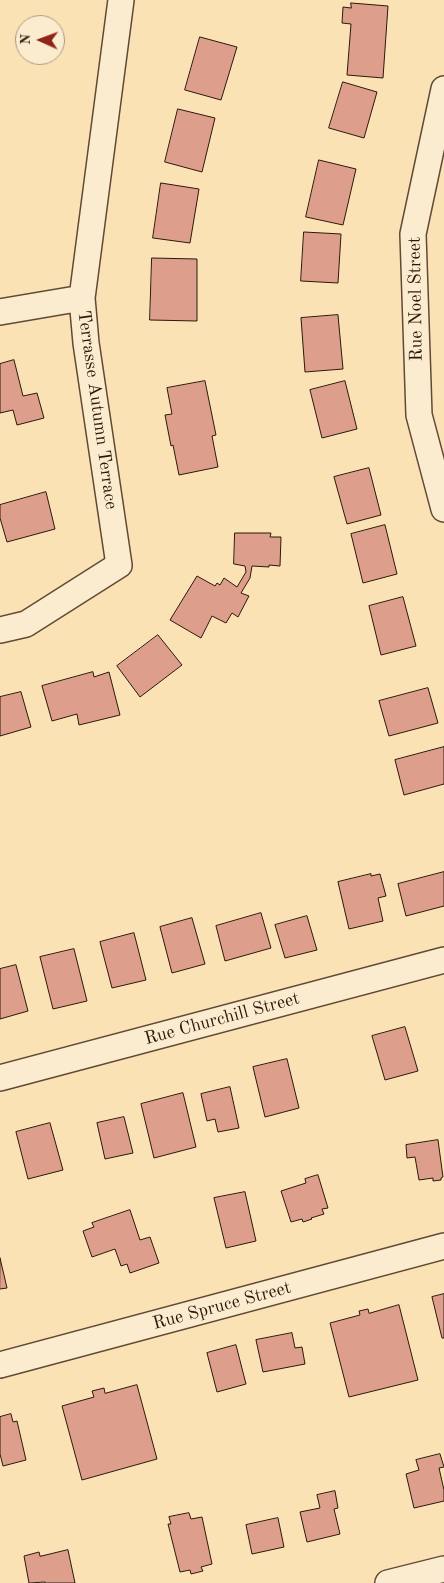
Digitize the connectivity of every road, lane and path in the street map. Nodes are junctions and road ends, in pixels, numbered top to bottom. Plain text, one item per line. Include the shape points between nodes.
1 (121, 0) edge
2 (444, 90) edge
3 (82, 298) junction
4 (0, 312) edge
5 (435, 440) edge
6 (444, 509) edge
7 (0, 630) edge
8 (444, 960) edge
9 (0, 1078) edge
10 (444, 1246) edge
11 (0, 1365) edge
12 (444, 1569) edge
13 (388, 1583) edge

1 - 3 street, Terrasse Autumn Terrace
2 - 5 street, Rue Noel Street via 413,234 419,415
3 - 4 street
3 - 7 street, Terrasse Autumn Terrace via 119,565 26,624
5 - 6 street, Rue Noel Street
8 - 9 street, Rue Churchill Street
10 - 11 street, Rue Spruce Street
12 - 13 street

